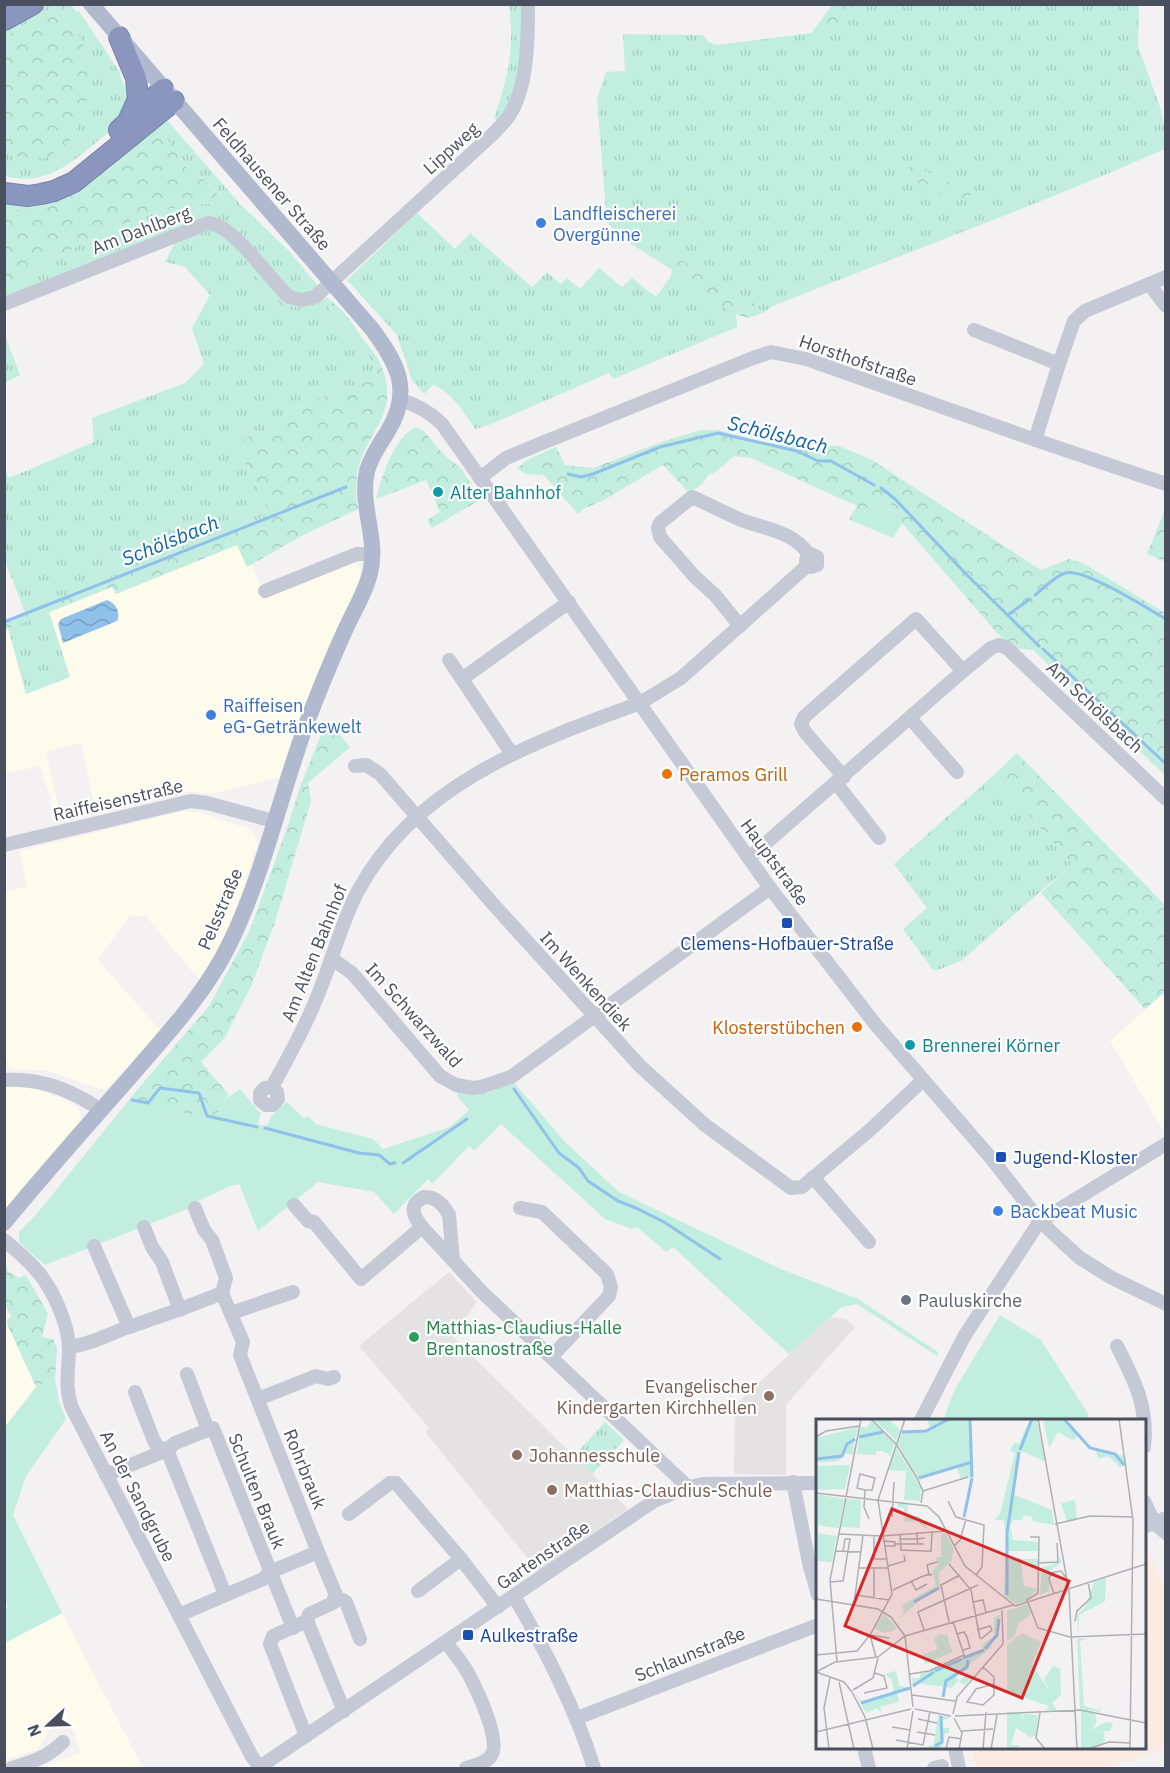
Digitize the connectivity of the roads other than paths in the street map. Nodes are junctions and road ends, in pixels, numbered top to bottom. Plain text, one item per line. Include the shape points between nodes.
1 (15, 4) edge
2 (33, 4) edge
3 (91, 4) edge
4 (528, 4) edge
5 (4, 10) edge
6 (4, 20) edge
7 (119, 37) junction
8 (168, 95) junction
9 (127, 122) junction
10 (4, 181) edge
11 (4, 193) edge
12 (1166, 277) edge
13 (332, 282) junction
14 (1149, 284) junction
15 (4, 304) edge
16 (1166, 306) edge
17 (974, 330) dead end
18 (1059, 364) junction
19 (401, 400) junction
20 (1035, 440) junction
21 (480, 478) junction
22 (1166, 484) edge
23 (372, 554) junction
24 (265, 591) dead end
25 (568, 602) junction
26 (740, 626) junction
27 (448, 660) dead end
28 (963, 671) junction
29 (462, 679) junction
30 (640, 704) junction
31 (910, 718) junction
32 (512, 754) junction
33 (355, 766) dead end
34 (957, 772) dead end
35 (840, 780) junction
36 (1166, 799) edge
37 (416, 816) junction
38 (273, 821) junction
39 (879, 838) dead end
40 (4, 845) edge
41 (750, 858) junction
42 (770, 888) junction
43 (332, 959) junction
44 (595, 1016) junction
45 (4, 1080) edge
46 (923, 1080) junction
47 (272, 1087) dead end
48 (101, 1110) junction
49 (1166, 1144) edge
50 (813, 1177) junction
51 (294, 1205) dead end
52 (195, 1208) dead end
53 (520, 1208) dead end
54 (1040, 1221) junction
55 (4, 1223) edge
56 (144, 1227) dead end
57 (422, 1227) junction
58 (4, 1240) edge
59 (869, 1242) dead end
60 (94, 1246) dead end
61 (453, 1260) junction
62 (293, 1292) dead end
63 (222, 1293) junction
64 (1166, 1304) edge
65 (180, 1310) junction
66 (231, 1313) junction
67 (129, 1327) junction
68 (1117, 1346) dead end
69 (69, 1347) junction
70 (551, 1357) junction
71 (187, 1374) dead end
72 (334, 1377) dead end
73 (135, 1392) dead end
74 (258, 1399) junction
75 (922, 1419) edge
76 (1145, 1419) edge
77 (208, 1430) junction
78 (167, 1450) junction
79 (106, 1475) junction
80 (793, 1482) junction
81 (816, 1483) edge
82 (688, 1487) junction
83 (1146, 1505) edge
84 (349, 1514) dead end
85 (1158, 1526) edge
86 (318, 1552) junction
87 (461, 1559) junction
88 (270, 1572) junction
89 (816, 1588) edge
90 (418, 1591) dead end
91 (225, 1594) junction
92 (514, 1596) junction
93 (334, 1599) junction
94 (498, 1607) junction
95 (179, 1615) junction
96 (307, 1621) junction
97 (816, 1626) edge
98 (293, 1628) junction
99 (360, 1639) dead end
100 (446, 1642) junction
101 (344, 1711) junction
102 (577, 1718) junction
103 (306, 1736) junction
104 (63, 1742) dead end
105 (864, 1749) edge
106 (954, 1749) edge
107 (12, 1768) edge
108 (259, 1768) edge
109 (466, 1768) edge
110 (594, 1768) edge
111 (869, 1768) edge
112 (960, 1768) edge

1 - 5 highway
2 - 6 highway
3 - 7 main road, Feldhausener Straße
4 - 13 street, Lippweg via 523,78 510,115
7 - 8 main road, Feldhausener Straße
7 - 9 highway via 136,78 138,99
8 - 9 highway
8 - 11 highway via 74,182 41,194
8 - 13 main road, Feldhausener Straße
9 - 10 highway via 110,140 56,179 18,184
12 - 14 street
13 - 15 street, Am Dahlberg via 309,299 289,297 230,232 208,223
13 - 19 main road, Feldhausener Straße via 392,357
14 - 16 street
14 - 18 street via 1085,311 1074,321
17 - 18 street
18 - 20 street
19 - 21 street, Hauptstraße via 434,416
19 - 23 main road, Pelsstraße via 367,472 365,500
20 - 21 street, Horsthofstraße via 806,359 771,352 506,458
20 - 22 street, Horsthofstraße
21 - 25 street, Hauptstraße
23 - 24 street via 357,554
23 - 38 main road, Pelsstraße via 363,594 310,715
25 - 29 street
25 - 30 street, Hauptstraße
26 - 26 street, Am Alten Bahnhof via 660,537 660,523 692,496 802,544 808,560
26 - 30 street, Am Alten Bahnhof via 681,678
27 - 29 street
28 - 31 street
28 - 35 street via 916,619 804,717 801,724 805,732
28 - 36 street, Am Schölsbach via 991,648 1007,648
29 - 32 street
30 - 32 street, Am Alten Bahnhof
30 - 41 street, Hauptstraße
31 - 34 street
31 - 35 street
32 - 37 street, Am Alten Bahnhof via 473,775
33 - 37 street, Im Wenkendiek via 366,765 380,774
35 - 39 street
35 - 41 street
37 - 43 street, Am Alten Bahnhof via 377,861 358,891
37 - 44 street, Im Wenkendiek
38 - 40 street, Raiffeisenstraße via 190,801
38 - 48 main road, Pelsstraße via 249,898 223,956 177,1023
41 - 42 street, Hauptstraße
42 - 44 street, Im Schwarzwald
42 - 46 street, Hauptstraße
43 - 44 street, Im Schwarzwald via 352,973 440,1076 464,1087 481,1087 511,1077
43 - 47 street, Am Alten Bahnhof via 313,1007
44 - 50 street, Im Wenkendiek via 663,1088 741,1152 790,1188 802,1187
45 - 48 street via 45,1082
46 - 50 street, Im Wenkendiek
46 - 54 street, Hauptstraße
48 - 55 main road, Pelsstraße
49 - 54 street
50 - 59 street
51 - 57 street via 308,1221 315,1222 361,1279
52 - 63 street, Rohrbrauk via 226,1278
53 - 70 street via 542,1212 607,1274 611,1287 609,1296
54 - 64 street, Hauptstraße via 1080,1258
54 - 75 street via 965,1335
56 - 65 street
57 - 61 street
57 - 61 street via 412,1212 414,1206 419,1199 435,1199 449,1215
58 - 69 street, An der Sandgrube via 42,1276 62,1316
60 - 67 street
61 - 70 street
62 - 66 street
63 - 65 street
63 - 66 street, Rohrbrauk
65 - 67 street
66 - 74 street, Rohrbrauk via 243,1342 240,1355
67 - 69 street
68 - 76 street via 1143,1405
69 - 79 street, An der Sandgrube via 66,1384 70,1402
70 - 82 street
71 - 77 street, Schulten Brauk
72 - 74 street via 316,1376
73 - 78 street via 154,1441
74 - 86 street, Rohrbrauk
77 - 78 street, Schulten Brauk
77 - 88 street, Schulten Brauk via 213,1428
78 - 79 street, Schulten Brauk
78 - 91 street
79 - 95 street, An der Sandgrube
80 - 81 street, Gartenstraße
80 - 82 street, Gartenstraße via 727,1482
80 - 89 street
82 - 92 street, Gartenstraße via 654,1501
83 - 85 street
84 - 87 street via 390,1483 396,1484
86 - 88 street
86 - 93 street, Rohrbrauk via 336,1595
87 - 90 street
87 - 94 street
88 - 91 street via 263,1579
88 - 98 street
91 - 95 street
92 - 94 street, Gartenstraße
92 - 102 street
93 - 96 street via 309,1614
93 - 99 street, Rohrbrauk via 346,1602
94 - 100 street, Gartenstraße
95 - 108 street, An der Sandgrube
96 - 98 street
96 - 101 street
97 - 102 street, Schlaunstraße
98 - 103 street via 273,1636 270,1644
100 - 101 street, Gartenstraße
100 - 109 street via 468,1673 492,1732 492,1755
101 - 103 street, Gartenstraße
102 - 110 street
103 - 108 street, Gartenstraße
104 - 107 street via 42,1758
105 - 111 street
106 - 112 street

